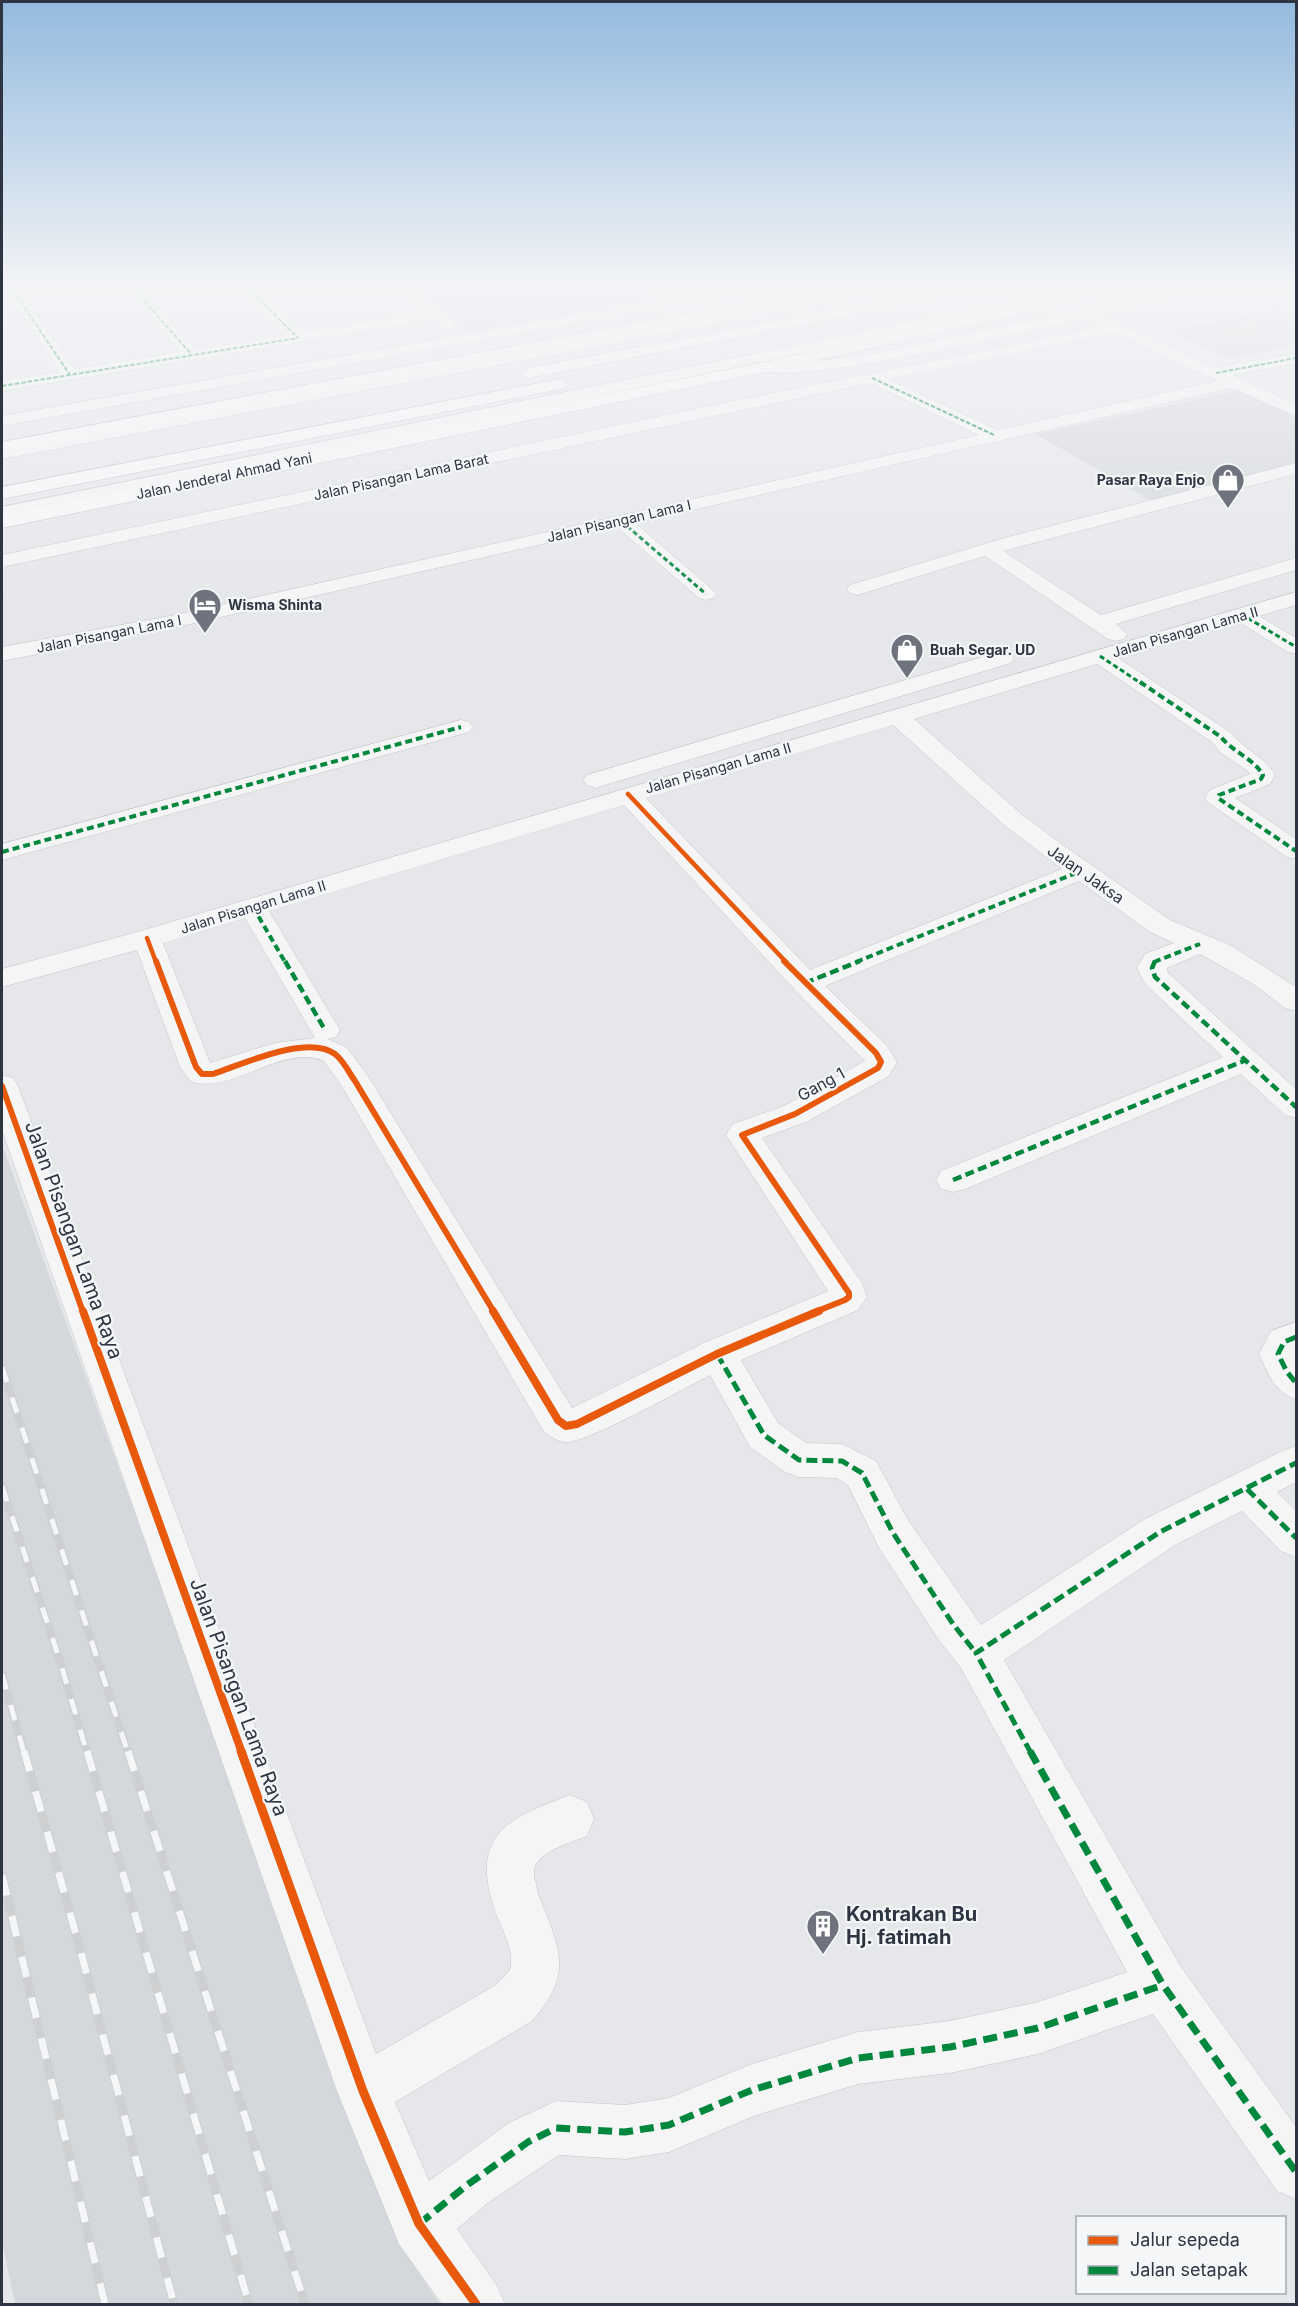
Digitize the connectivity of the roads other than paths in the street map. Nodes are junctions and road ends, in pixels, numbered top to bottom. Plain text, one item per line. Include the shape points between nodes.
1 (155, 394) edge
2 (286, 394) edge
3 (324, 394) edge
4 (512, 394) edge
5 (590, 394) edge
6 (634, 394) edge
7 (798, 394) edge
8 (905, 394) edge
9 (1182, 394) edge
10 (1259, 394) edge
11 (1296, 411) edge
12 (2, 421) edge
13 (994, 435) junction
14 (2, 447) edge
15 (2, 454) edge
16 (1296, 469) edge
17 (2, 493) edge
18 (2, 513) edge
19 (621, 521) junction
20 (2, 522) edge
21 (987, 549) junction
22 (2, 561) edge
23 (1296, 564) edge
24 (857, 589) dead end
25 (706, 594) dead end
26 (1296, 598) edge
27 (1241, 614) junction
28 (1099, 622) junction
29 (1135, 647) junction
30 (1296, 647) edge
31 (2, 654) edge
32 (1100, 656) junction
33 (1003, 658) dead end
34 (897, 716) junction
35 (461, 727) dead end
36 (628, 794) junction
37 (1296, 851) edge
38 (2, 852) edge
39 (1082, 871) junction
40 (253, 907) junction
41 (147, 938) junction
42 (1200, 944) junction
43 (2, 956) edge
44 (2, 978) edge
45 (805, 983) junction
46 (1296, 1001) edge
47 (325, 1030) dead end
48 (1246, 1060) junction
49 (2, 1086) edge
50 (1296, 1107) edge
51 (953, 1180) dead end
52 (1296, 1337) edge
53 (717, 1354) junction
54 (1296, 1383) edge
55 (1296, 1463) edge
56 (1246, 1489) junction
57 (1296, 1538) edge
58 (975, 1653) junction
59 (570, 1818) dead end
60 (1163, 1985) junction
61 (363, 2091) junction
62 (1296, 2172) edge
63 (419, 2224) junction
64 (476, 2304) edge

1 - 12 street
2 - 14 main road
3 - 15 street
4 - 17 main road
5 - 18 street
6 - 20 main road, Jalan Jenderal Ahmad Yani
7 - 22 street, Jalan Pisangan Lama Barat
8 - 13 street
9 - 13 street, Jalan Pisangan Lama I
10 - 11 street
13 - 19 street, Jalan Pisangan Lama I
16 - 21 street
19 - 25 street
19 - 31 street, Jalan Pisangan Lama I via 181,620
21 - 24 street
21 - 28 street
23 - 28 street
26 - 27 street, Jalan Pisangan Lama II
27 - 29 street, Jalan Pisangan Lama II
27 - 30 street
28 - 29 street
29 - 32 street, Jalan Pisangan Lama II
32 - 34 street, Jalan Pisangan Lama II
32 - 37 street via 1221,737 1259,768 1261,779 1218,798
33 - 43 street via 128,923
34 - 36 street, Jalan Pisangan Lama II
34 - 39 street, Jalan Jaksa via 1012,819
35 - 38 street
36 - 40 street, Jalan Pisangan Lama II
36 - 45 street, Gang 1
39 - 42 street, Jalan Jaksa via 1160,926
39 - 45 street
40 - 41 street, Jalan Pisangan Lama II
40 - 47 street
41 - 44 street, Jalan Pisangan Lama II
41 - 53 street via 202,1074 296,1048 310,1046 335,1054 355,1081 558,1420 566,1426
42 - 46 street, Jalan Jaksa via 1221,951
42 - 48 street via 1155,962 1155,977
45 - 53 street, Gang 1 via 881,1062 878,1068 795,1113 742,1135 849,1297
48 - 50 street
48 - 51 street
49 - 61 street, Jalan Pisangan Lama Raya
52 - 54 street via 1284,1342 1278,1354
53 - 58 street via 764,1435 799,1460 842,1461 862,1473 893,1533
55 - 56 street
56 - 57 street
56 - 58 street via 1160,1532
58 - 60 street
59 - 61 street via 524,1841 512,1857 508,1879 537,1958 532,1982 514,2003
60 - 62 street
60 - 63 street via 1038,2028 950,2047 858,2058 752,2090 669,2125 625,2132 556,2128 502,2160
61 - 63 street, Jalan Pisangan Lama Raya
63 - 64 street, Jalan Pisangan Lama Raya

